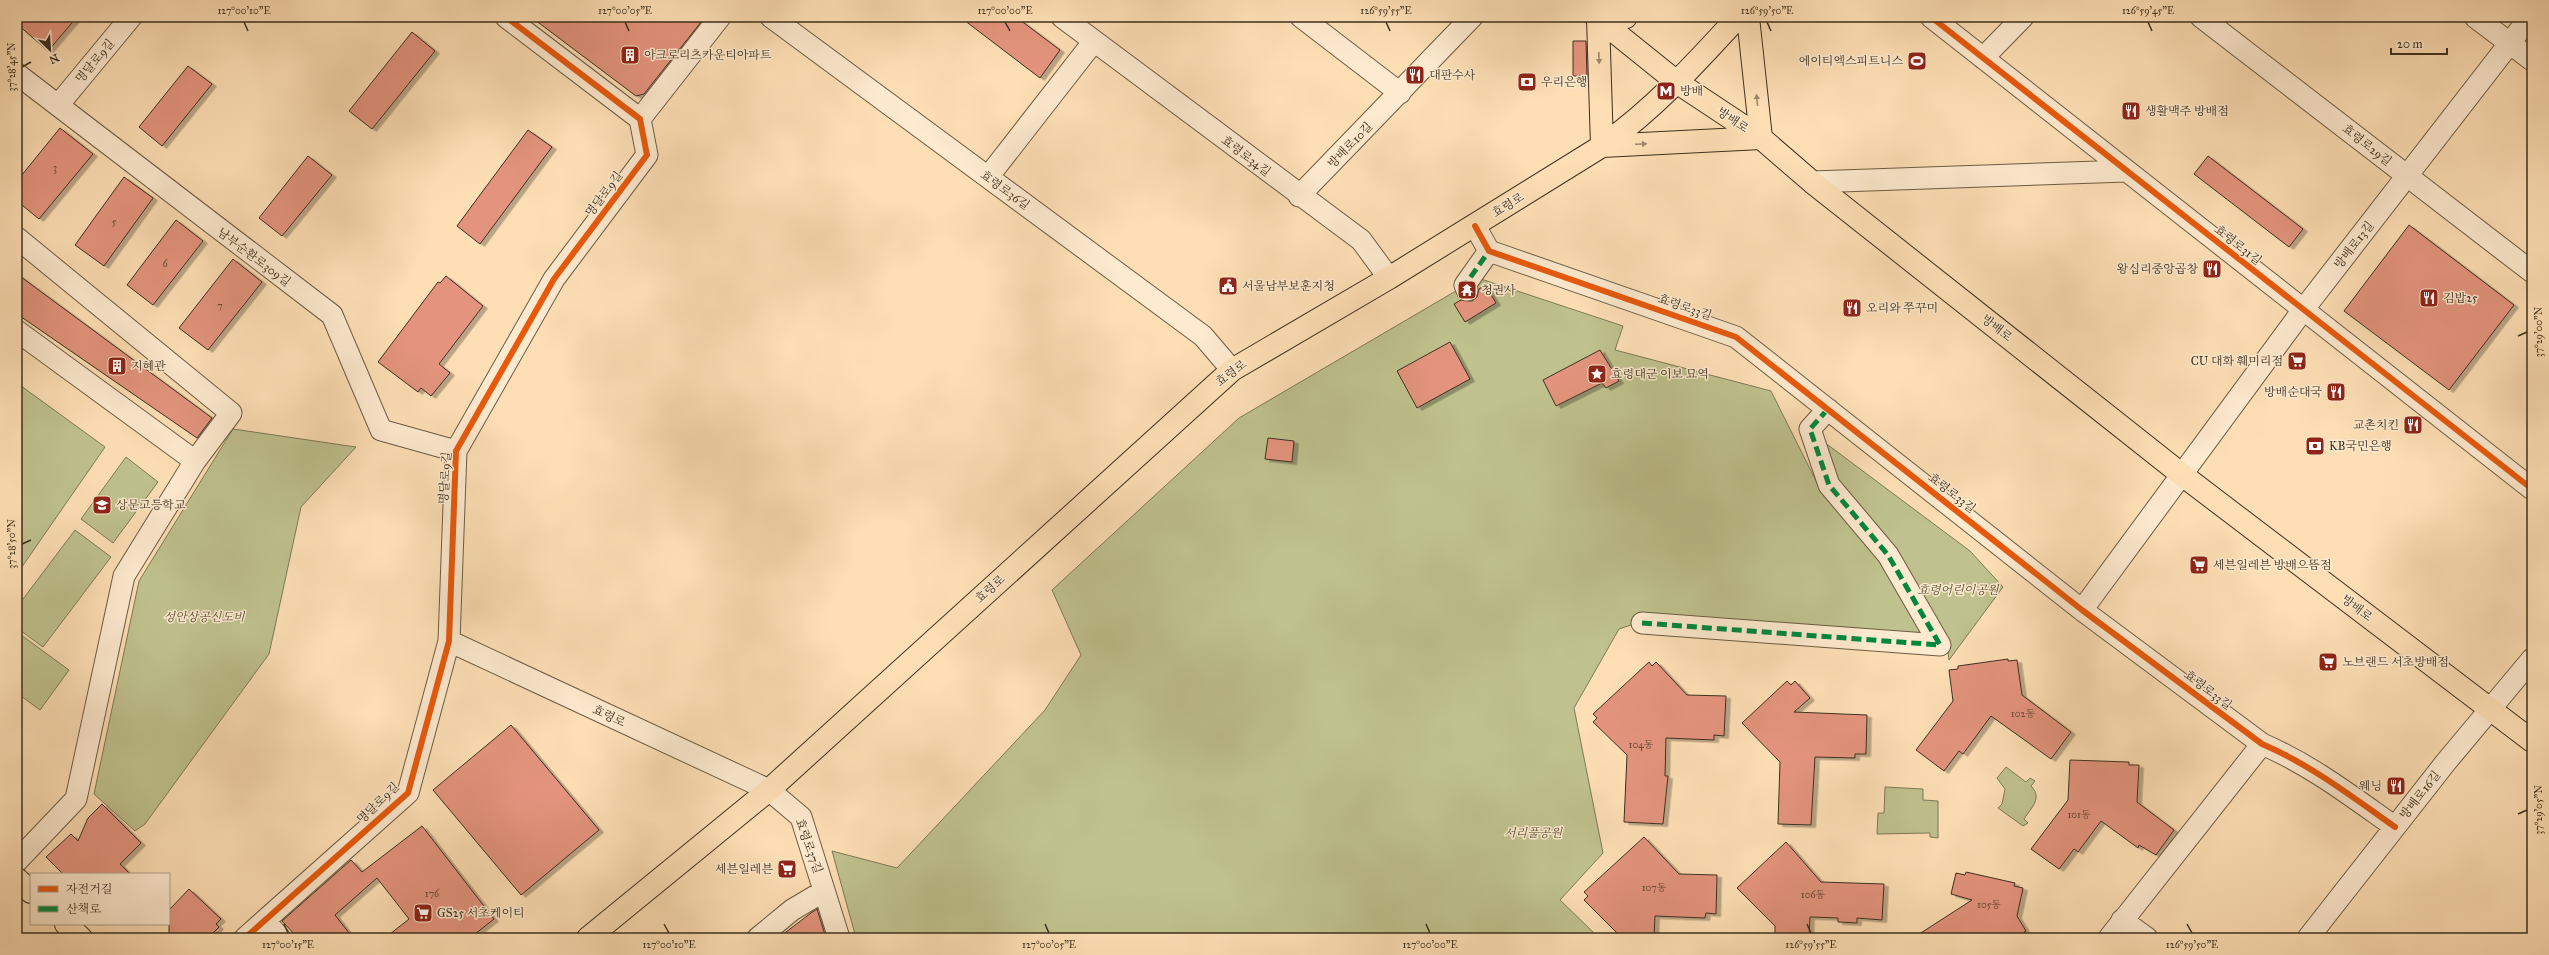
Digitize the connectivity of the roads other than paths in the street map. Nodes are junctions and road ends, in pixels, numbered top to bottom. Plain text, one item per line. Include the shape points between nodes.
1 (131, 17) edge
2 (506, 17) edge
3 (720, 17) edge
4 (771, 17) edge
5 (1062, 17) edge
6 (1301, 17) edge
7 (1472, 17) edge
8 (1626, 17) edge
9 (1738, 17) edge
10 (1748, 17) edge
11 (1931, 17) edge
12 (2023, 17) edge
13 (2201, 17) edge
14 (2475, 17) edge
15 (2530, 17) edge
16 (1597, 18) edge
17 (1094, 41) junction
18 (2510, 43) junction
19 (1982, 58) junction
20 (2532, 60) edge
21 (17, 74) edge
22 (1678, 83) junction
23 (1400, 93) junction
24 (59, 104) junction
25 (640, 119) junction
26 (1761, 138) junction
27 (1602, 146) junction
28 (2126, 171) junction
29 (2407, 176) junction
30 (988, 177) junction
31 (1812, 182) junction
32 (1299, 196) junction
33 (1475, 226) junction
34 (17, 238) edge
35 (1489, 251) junction
36 (2532, 272) edge
37 (1389, 278) junction
38 (1467, 290) dead end
39 (2303, 310) junction
40 (17, 331) edge
41 (1232, 370) junction
42 (1828, 409) junction
43 (456, 451) junction
44 (195, 461) junction
45 (2181, 474) junction
46 (2532, 489) edge
47 (2082, 610) junction
48 (1642, 623) dead end
49 (449, 642) junction
50 (2532, 659) edge
51 (2490, 710) junction
52 (2532, 741) edge
53 (2262, 744) junction
54 (769, 790) junction
55 (2395, 827) junction
56 (17, 860) edge
57 (17, 879) edge
58 (30, 891) edge
59 (824, 891) junction
60 (2122, 920) junction
61 (265, 921) junction
62 (67, 925) edge
63 (81, 938) edge
64 (245, 938) edge
65 (280, 938) edge
66 (588, 938) edge
67 (758, 938) edge
68 (840, 938) edge
69 (2109, 938) edge
70 (2147, 938) edge
71 (2308, 938) edge

1 - 24 street, 명달로9길
2 - 25 street
3 - 25 street
4 - 30 street, 효령로36길
5 - 17 street, 효령로34길
6 - 23 street
7 - 23 street, 방배로10길
8 - 16 main road
9 - 22 main road, 효령로
26 -> 10 main road
11 - 19 street, 효령로31길
12 - 19 street
13 - 29 street, 효령로29길
14 - 18 street
15 - 18 street, 방배로13길
16 - 22 main road, 방배로
16 -> 27 main road
17 - 30 street
17 - 32 street, 효령로34길
18 - 20 street
18 - 29 street, 방배로13길
19 - 28 street, 효령로31길
21 - 24 street, 남부순환로309길
22 - 26 main road, 방배로
22 - 27 main road, 효령로 via 1635,123
23 - 32 street, 방배로10길
24 - 43 street, 남부순환로309길 via 183,203 332,316 381,430
25 - 43 street, 명달로9길 via 647,155 554,279
27 -> 26 main road
26 - 31 main road, 방배로
27 - 33 main road, 효령로
28 - 31 street
28 - 39 street, 효령로31길
29 - 36 street, 효령로29길
29 - 39 street, 방배로13길
30 - 41 street, 효령로36길 via 1203,336
31 - 45 main road, 방배로
32 - 37 street, 효령로34길 via 1361,240
33 - 35 street
33 - 37 main road, 효령로
34 - 44 street via 231,413
35 - 38 street via 1465,285
35 - 42 street, 효령로33길 via 1736,337
37 - 41 main road, 효령로
39 - 45 street, 방배로13길
39 - 46 street, 효령로31길
40 - 44 street
41 - 54 main road, 효령로
42 - 47 street, 효령로33길
42 - 48 street via 1810,429 1829,486 1888,555 1940,645
43 - 49 street, 명달로9길
44 - 56 street via 124,576 76,799
45 - 47 street
45 - 51 main road, 방배로
47 - 53 street, 효령로33길
49 - 54 street, 효령로
49 - 61 street, 명달로9길 via 408,793
50 - 51 street, 방배로16길
51 - 52 main road, 방배로
51 - 55 street, 방배로16길
53 - 55 street, 효령로33길 via 2322,774
53 - 60 street
54 - 59 street, 효령로37길 via 801,817
54 - 66 main road, 효령로
55 - 71 street, 방배로16길
57 - 58 main road
59 - 67 street via 792,910
59 - 68 street, 효령로37길
60 - 69 street
60 - 70 street
61 - 64 street, 명달로9길
61 - 65 street
62 - 63 main road

